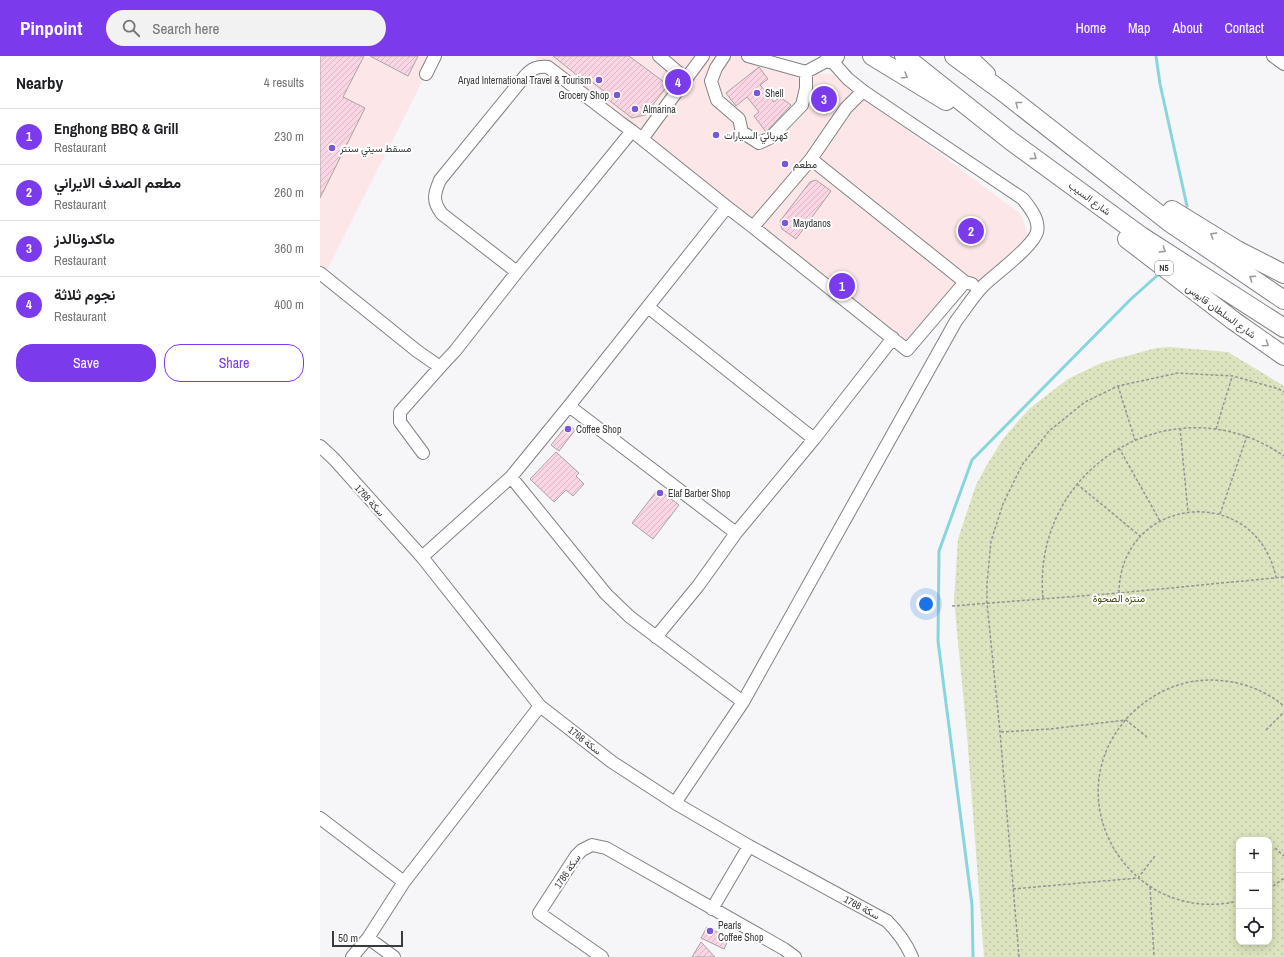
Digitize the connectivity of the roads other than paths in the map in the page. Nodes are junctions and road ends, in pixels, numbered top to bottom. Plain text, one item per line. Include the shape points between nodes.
1 (436, 56) edge
2 (659, 56) edge
3 (703, 56) edge
4 (724, 56) edge
5 (748, 56) edge
6 (872, 56) edge
7 (904, 56) edge
8 (954, 56) edge
9 (971, 56) edge
10 (1273, 56) edge
11 (832, 58) edge
12 (1284, 64) edge
13 (806, 72) junction
14 (426, 74) dead end
15 (686, 78) junction
16 (863, 91) junction
17 (1003, 92) junction
18 (632, 131) junction
19 (642, 139) junction
20 (1011, 141) junction
21 (811, 158) junction
22 (1094, 162) junction
23 (1051, 170) junction
24 (727, 207) junction
25 (753, 227) junction
26 (517, 272) junction
27 (320, 273) edge
28 (1284, 274) edge
29 (965, 282) junction
30 (982, 288) junction
31 (1284, 300) edge
32 (648, 307) junction
33 (1284, 328) edge
34 (892, 338) junction
35 (1284, 356) edge
36 (440, 367) junction
37 (569, 406) junction
38 (814, 439) junction
39 (320, 446) edge
40 (423, 453) dead end
41 (511, 477) junction
42 (736, 533) junction
43 (422, 557) junction
44 (656, 637) junction
45 (743, 702) junction
46 (540, 706) junction
47 (675, 803) junction
48 (322, 823) edge
49 (749, 846) junction
50 (404, 882) junction
51 (712, 909) junction
52 (368, 938) junction
53 (352, 957) edge
54 (394, 957) edge
55 (602, 957) edge
56 (795, 957) edge
57 (912, 957) edge

1 - 14 street
2 - 15 street
3 - 15 street
4 - 13 street via 711,81 717,100 739,119 742,132 759,143 770,138 802,105
5 - 13 street
6 -> 20 highway
7 - 20 highway, شارع السيب / N5
8 - 17 highway
9 - 17 street via 990,74
10 - 12 street
11 - 13 street
11 - 16 street via 848,79
15 - 19 street
16 - 21 street via 846,108
16 - 30 street via 1022,199 1032,210 1037,232 1030,243
22 -> 17 highway
18 - 19 street
18 - 26 street
18 - 26 street via 548,67 541,66 525,76 440,180 434,196 442,214
19 - 24 street
20 -> 23 highway, شارع السيب / N5
21 - 25 street
21 - 29 street
28 -> 22 highway via 1237,250
31 -> 22 highway via 1169,222
23 -> 33 highway, شارع السيب / N5 via 1141,236
23 -> 35 highway, شارع السلطان قابوس / N5 via 1081,205
24 - 25 street
24 - 32 street
25 - 34 street
26 - 36 street
27 - 36 street
29 - 30 street
29 - 34 street via 908,350
30 - 45 street via 956,321
32 - 37 street
32 - 38 street
34 - 38 street
36 - 40 street via 400,412 400,422
37 - 41 street
37 - 42 street
38 - 42 street
39 - 43 street, سكة 1768
41 - 43 street
41 - 44 street via 606,594
42 - 44 street via 698,586
43 - 46 street, سكة 1768
44 - 45 street
45 - 47 street
46 - 47 street, سكة 1768 via 612,762
46 - 50 street
47 - 49 street, سكة 1768
48 - 50 street
49 - 51 street
49 - 57 street, سكة 1768 via 888,921 905,942
50 - 52 street
51 - 55 street, سكة 1786 via 606,848 588,846 570,864 539,913
51 - 56 street, سكة 1786
52 - 53 street
52 - 54 street

